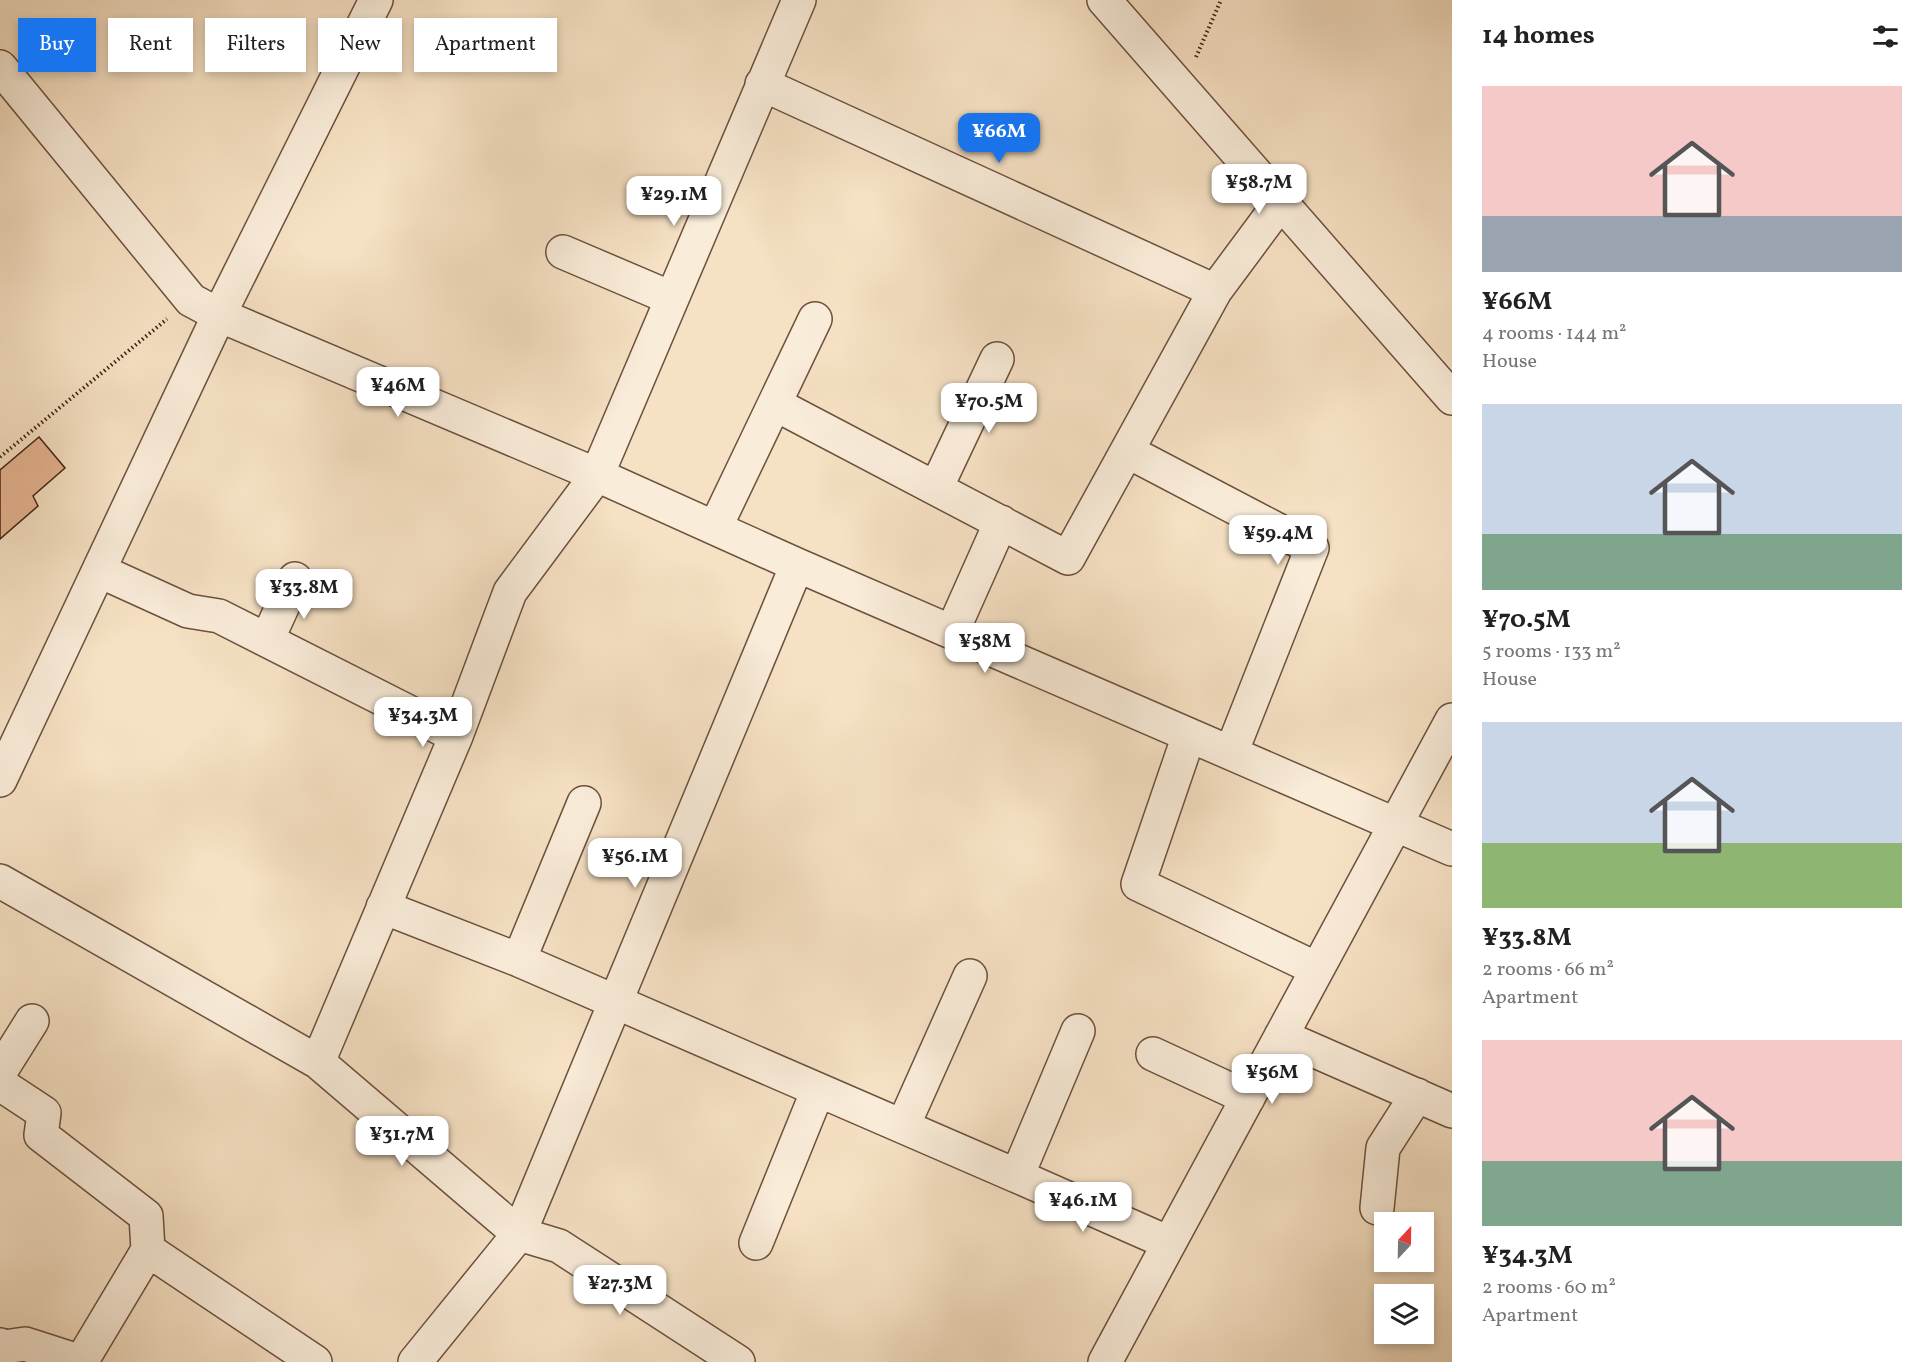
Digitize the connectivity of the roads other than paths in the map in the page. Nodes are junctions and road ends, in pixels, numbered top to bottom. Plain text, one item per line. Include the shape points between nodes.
1 (376, 0) edge
2 (799, 0) edge
3 (1104, 0) edge
4 (0, 67) edge
5 (762, 84) junction
6 (1281, 202) junction
7 (563, 252) dead end
8 (1215, 291) junction
9 (671, 298) junction
10 (205, 308) junction
11 (815, 320) dead end
12 (997, 359) dead end
13 (1452, 398) edge
14 (775, 404) junction
15 (1127, 451) junction
16 (597, 475) junction
17 (936, 488) junction
18 (1001, 522) junction
19 (716, 528) junction
20 (797, 565) junction
21 (100, 571) junction
22 (295, 579) dead end
23 (952, 632) junction
24 (267, 640) junction
25 (1452, 720) edge
26 (1189, 735) junction
27 (456, 736) junction
28 (1231, 753) junction
29 (0, 780) edge
30 (584, 802) dead end
31 (1395, 824) junction
32 (1452, 849) edge
33 (0, 881) edge
34 (383, 907) junction
35 (519, 960) junction
36 (1317, 969) junction
37 (970, 976) dead end
38 (615, 1002) junction
39 (32, 1021) dead end
40 (1078, 1031) dead end
41 (1281, 1036) junction
42 (1153, 1054) dead end
43 (318, 1062) junction
44 (0, 1072) edge
45 (0, 1084) edge
46 (819, 1090) junction
47 (1417, 1095) junction
48 (1248, 1098) junction
49 (1450, 1106) edge
50 (903, 1126) junction
51 (1017, 1176) junction
52 (1377, 1208) dead end
53 (519, 1234) junction
54 (756, 1243) dead end
55 (1169, 1243) junction
56 (148, 1250) junction
57 (1, 1349) edge
58 (315, 1362) edge
59 (415, 1362) edge
60 (738, 1362) edge
61 (1105, 1362) edge

1 - 10 street
2 - 5 street
3 - 6 street
4 - 10 street
5 - 8 street
5 - 9 street
6 - 8 street
6 - 13 street
7 - 9 street
8 - 15 street
9 - 16 street
10 - 16 street
10 - 21 street
11 - 14 street
12 - 17 street
14 - 17 street
14 - 19 street
15 - 18 street via 1068,558
15 - 28 street via 1312,548
16 - 19 street
16 - 27 street via 510,592
17 - 18 street
18 - 23 street
19 - 20 street
20 - 23 street
20 - 38 street
21 - 24 street via 188,611 219,616
21 - 29 street
22 - 24 street
23 - 26 street
24 - 27 street
25 - 31 street
26 - 28 street
26 - 36 street via 1138,884
27 - 34 street
28 - 31 street
30 - 35 street
31 - 32 street
31 - 36 street
33 - 43 street
34 - 35 street
34 - 43 street
35 - 38 street
36 - 41 street
37 - 50 street
38 - 46 street
38 - 53 street
39 - 44 street
40 - 51 street
41 - 47 street
41 - 48 street
42 - 48 street
43 - 53 street
45 - 56 street via 44,1113 41,1135 146,1216
46 - 50 street
46 - 54 street
47 - 49 street
47 - 52 street via 1383,1148
48 - 55 street
50 - 51 street
51 - 55 street
53 - 59 street
53 - 60 street via 559,1246
55 - 61 street
56 - 57 street via 81,1362 25,1344
56 - 58 street

